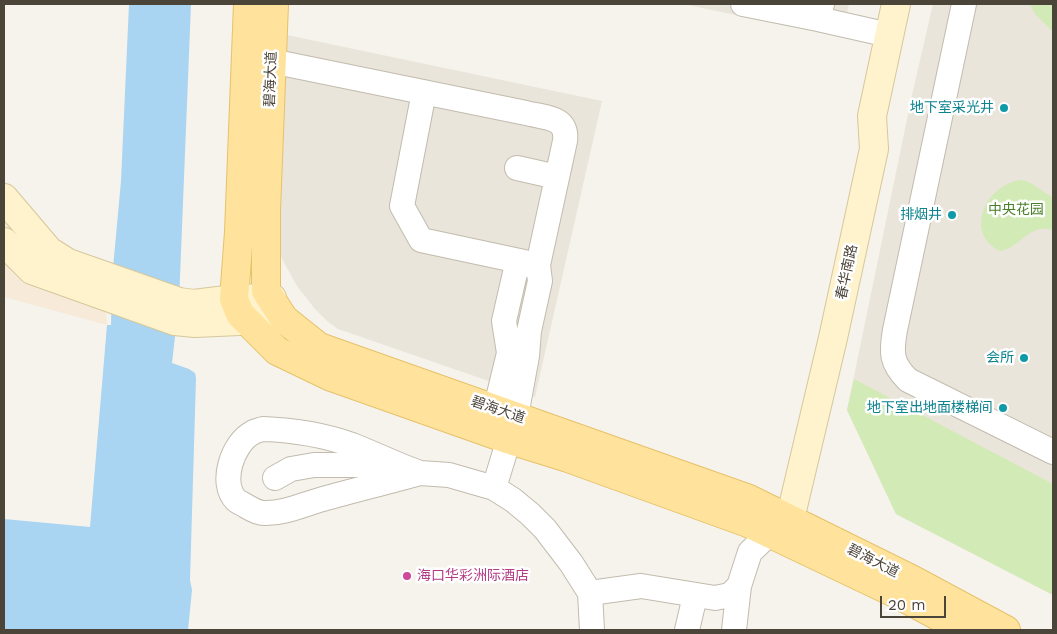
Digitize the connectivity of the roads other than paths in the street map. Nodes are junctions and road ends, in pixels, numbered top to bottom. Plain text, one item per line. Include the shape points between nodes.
1 (248, 4) edge
2 (274, 4) edge
3 (743, 4) edge
4 (883, 4) edge
5 (896, 4) edge
6 (964, 4) edge
7 (820, 11) edge
8 (883, 34) junction
9 (271, 61) junction
10 (424, 92) junction
11 (517, 168) dead end
12 (557, 176) junction
13 (4, 198) edge
14 (4, 242) edge
15 (538, 265) junction
16 (94, 282) junction
17 (278, 309) junction
18 (240, 310) junction
19 (503, 424) junction
20 (1053, 452) edge
21 (420, 473) junction
22 (275, 478) dead end
23 (494, 488) junction
24 (780, 526) junction
25 (739, 586) junction
26 (590, 593) junction
27 (695, 596) junction
28 (592, 630) edge
29 (687, 630) edge
30 (734, 630) edge
31 (964, 630) edge
32 (1006, 630) edge

1 - 18 main road, 碧海大道 via 239,232
2 - 9 main road, 碧海大道
3 - 7 street
4 - 8 street, 春华南路
5 - 8 street, 春华南路
6 - 20 street via 892,351 899,371 908,380
7 - 8 street
8 - 24 street, 春华南路 via 872,116 874,149 833,338
9 - 10 street
9 - 17 main road, 碧海大道 via 265,274 266,291
10 - 12 street via 560,122 566,134
10 - 15 street via 402,206 421,240
11 - 12 street
12 - 15 street
13 - 16 street via 49,251
14 - 16 street via 32,270
15 - 19 street via 518,267 504,322 527,356
16 - 18 street via 175,321 194,313
17 - 18 street
17 - 19 main road, 碧海大道 via 319,347
18 - 19 main road, 碧海大道 via 277,351 330,376
19 - 23 street
19 - 24 main road, 碧海大道 via 716,486
21 - 21 street via 289,510 262,513 236,500 228,478 235,453 242,442 263,429 331,439
21 - 22 street via 341,464 291,469
21 - 23 street via 449,475
23 - 26 street via 513,500 544,529
24 - 25 street via 750,552
24 - 31 main road, 碧海大道
24 - 32 main road, 碧海大道 via 913,580
25 - 27 street via 730,595 715,598
25 - 30 street
26 - 27 street via 641,586
26 - 28 street
27 - 29 street

